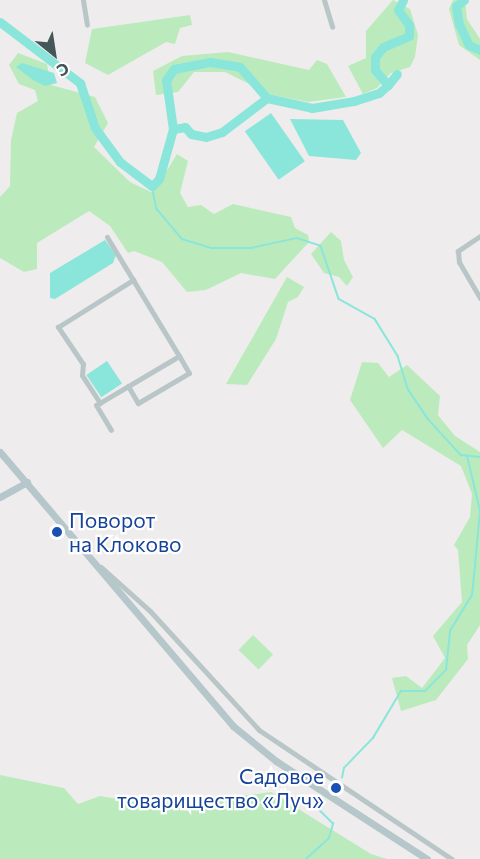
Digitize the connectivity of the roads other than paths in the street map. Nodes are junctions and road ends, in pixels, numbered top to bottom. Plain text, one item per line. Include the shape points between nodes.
1 (83, 0) edge
2 (324, 0) edge
3 (87, 25) dead end
4 (332, 27) dead end
5 (480, 236) edge
6 (107, 237) dead end
7 (133, 280) junction
8 (480, 298) edge
9 (179, 356) junction
10 (128, 386) junction
11 (100, 403) junction
12 (111, 430) dead end
13 (0, 452) edge
14 (27, 482) junction
15 (0, 497) edge
16 (91, 558) junction
17 (428, 859) edge
18 (452, 859) edge

1 - 3 street
2 - 4 street
5 - 8 street via 458,251 459,262
6 - 7 street
7 - 9 street
7 - 11 street via 58,327 83,364 82,375
9 - 10 street
9 - 10 street via 189,373 138,403
10 - 11 street
11 - 12 street via 96,405
13 - 14 main road
14 - 15 main road
14 - 16 main road
16 - 17 main road via 211,702 246,738 292,773
16 - 18 street via 150,610 259,730

